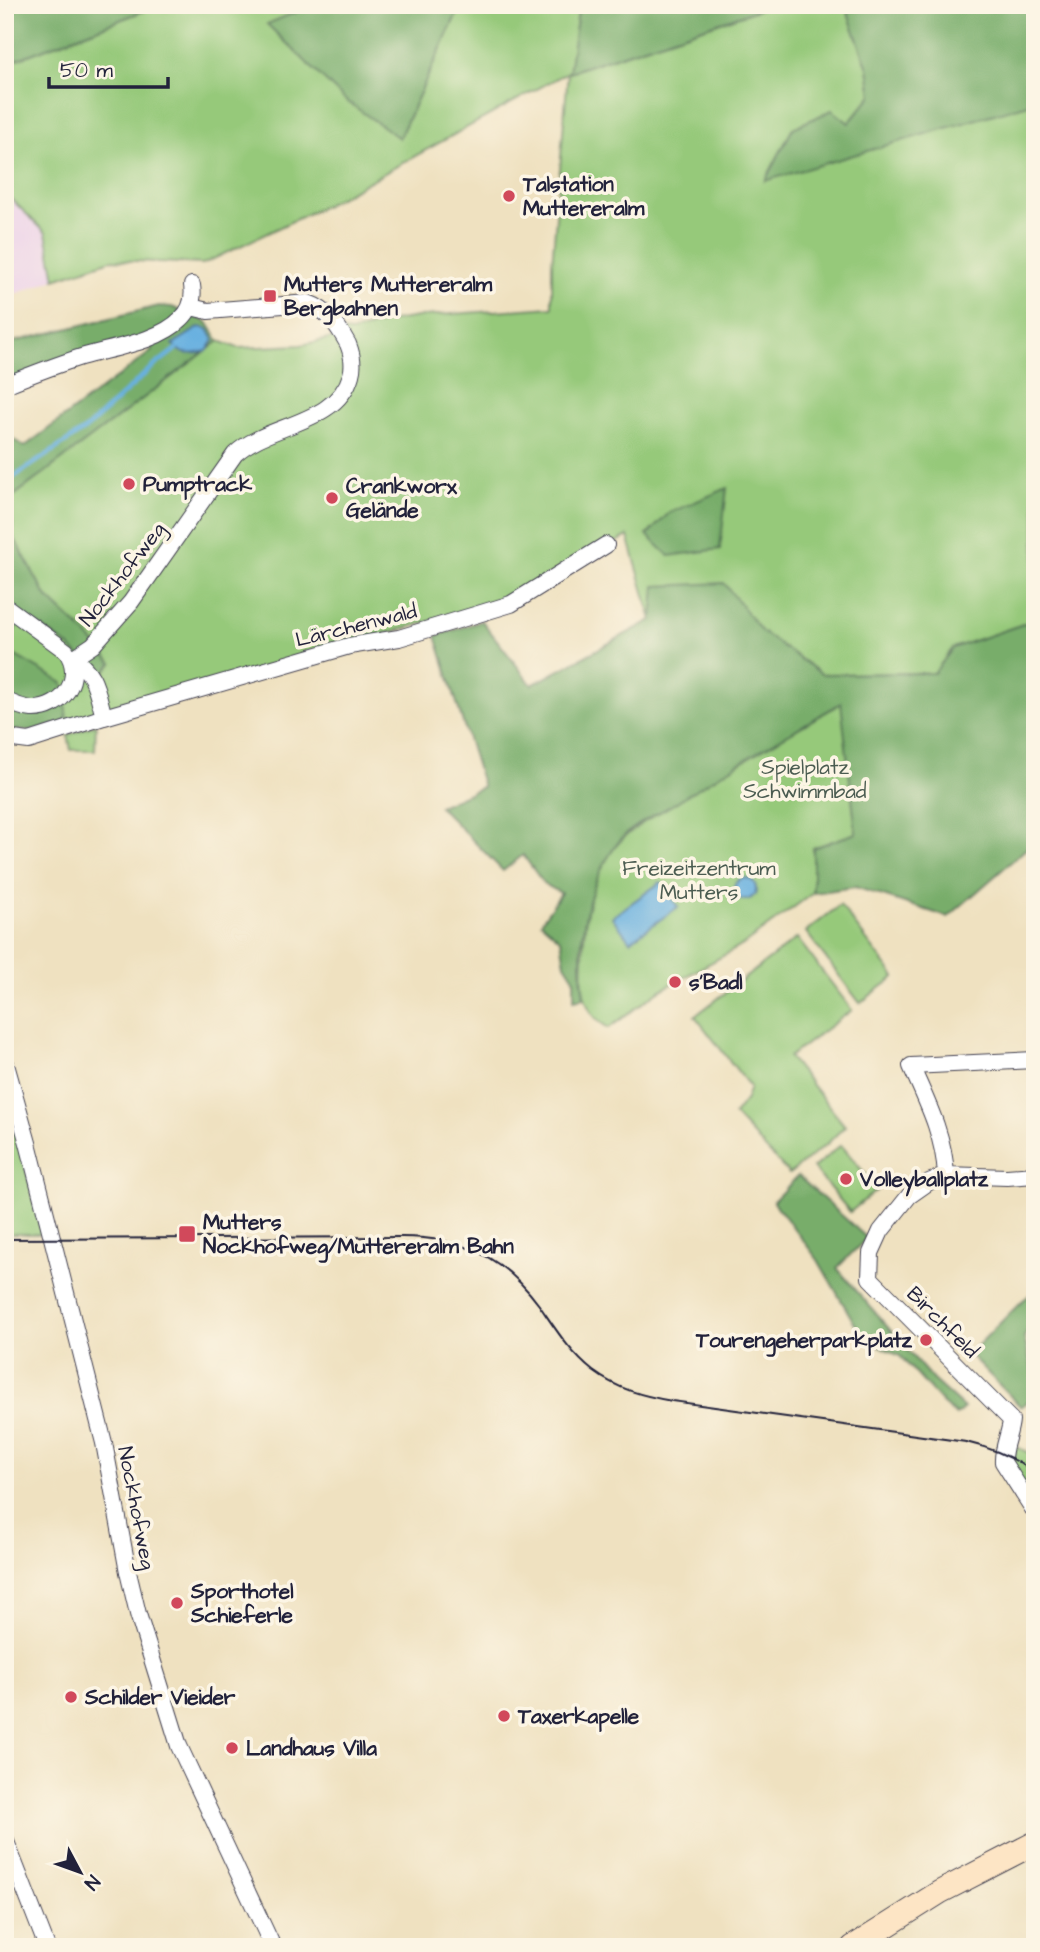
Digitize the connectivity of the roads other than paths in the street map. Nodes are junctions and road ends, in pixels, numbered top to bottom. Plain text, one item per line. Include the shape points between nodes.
1 (192, 285) dead end
2 (191, 307) junction
3 (5, 385) edge
4 (606, 545) dead end
5 (5, 606) edge
6 (72, 659) junction
7 (5, 700) edge
8 (104, 717) junction
9 (5, 738) edge
10 (1035, 1060) edge
11 (5, 1061) edge
12 (946, 1175) junction
13 (1035, 1175) edge
14 (1035, 1512) edge
15 (5, 1839) edge
16 (1035, 1843) edge
17 (47, 1947) edge
18 (273, 1947) edge
19 (853, 1947) edge

1 - 2 street
2 - 3 street via 168,330
2 - 6 street, Nockhofweg via 208,311 308,303 319,307 351,352 352,371 344,392 331,405 252,441 235,454 131,602 93,645
4 - 8 street, Lärchenwald via 511,604
5 - 6 street
6 - 7 street via 73,677 56,702 34,709
6 - 8 street via 83,664 92,678
8 - 9 street, Lärchenwald via 29,741
10 - 12 street via 911,1066 936,1121
11 - 18 street, Nockhofweg via 104,1443 135,1606 179,1746
12 - 13 street
12 - 14 street, Birchfeld via 909,1196 881,1231 871,1253 870,1278 1012,1420 1003,1462
15 - 17 street
16 - 19 main road via 940,1892

